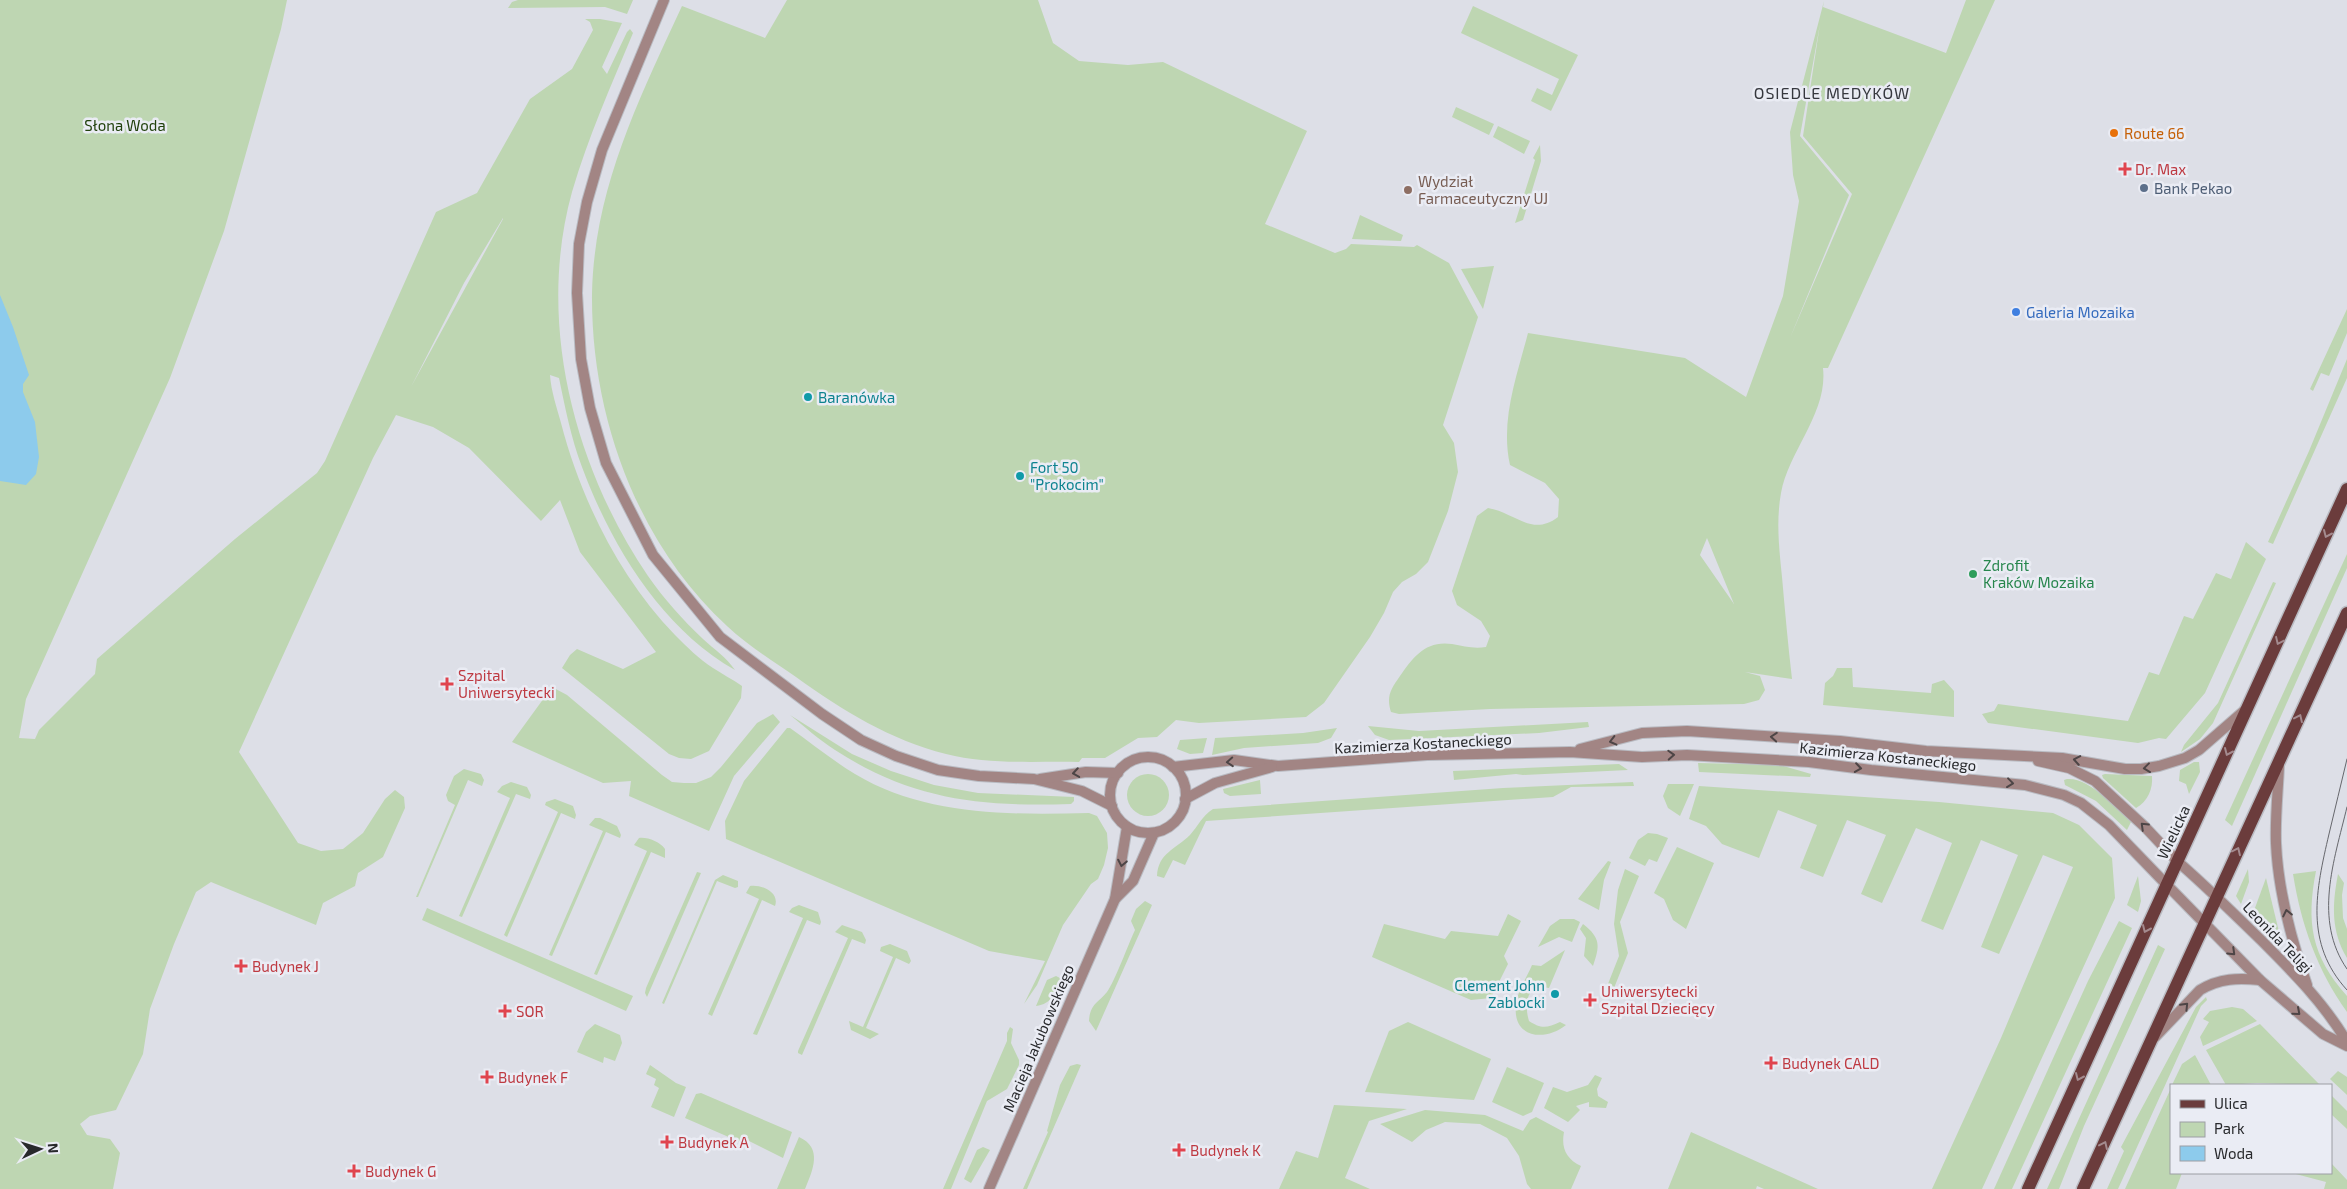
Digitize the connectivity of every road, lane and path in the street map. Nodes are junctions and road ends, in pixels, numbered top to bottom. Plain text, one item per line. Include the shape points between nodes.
1 (664, 0) edge
2 (2347, 490) edge
3 (2347, 613) edge
4 (2248, 707) junction
5 (1570, 752) junction
6 (2016, 756) junction
7 (2279, 762) junction
8 (1278, 766) junction
9 (1173, 767) junction
10 (1118, 773) junction
11 (1034, 780) junction
12 (1185, 800) junction
13 (1112, 806) junction
14 (1127, 827) junction
15 (1154, 833) junction
16 (2177, 861) junction
17 (2166, 884) junction
18 (2217, 895) junction
19 (1115, 899) junction
20 (2203, 924) junction
21 (2260, 980) junction
22 (2310, 993) junction
23 (2151, 1041) junction
24 (2347, 1042) edge
25 (2347, 1046) edge
26 (989, 1189) edge
27 (2028, 1189) edge
28 (2083, 1189) edge

1 - 11 street via 602,150 579,244 577,293 581,360 590,408 606,463 622,499 653,556 720,637 822,714 861,740 938,770
2 -> 4 main road, Wielicka
7 -> 3 main road
4 -> 6 street, Kazimierza Kostaneckiego via 2199,750 2186,758 2159,766 2125,769 2062,758
4 -> 16 main road, Wielicka
6 -> 5 street, Kazimierza Kostaneckiego via 1687,731 1642,734
5 - 8 street, Kazimierza Kostaneckiego via 1427,755
5 -> 17 street, Kazimierza Kostaneckiego via 1809,762 2047,789 2081,803 2096,814
16 -> 6 street, Kazimierza Kostaneckiego via 2146,827 2095,781 2069,768
18 -> 7 main road
22 -> 7 street via 2295,950 2277,862
8 -> 9 street, Kazimierza Kostaneckiego via 1234,760
8 - 12 street, Kazimierza Kostaneckiego via 1215,782
9 - 10 street via 1161,760 1139,758
9 - 12 street via 1185,788
10 -> 11 street via 1086,772
10 - 13 street via 1110,794
11 - 13 street via 1082,791
12 - 15 street via 1175,821
13 - 14 street via 1117,818
14 - 15 street
14 -> 19 street, Macieja Jakubowskiego
15 - 19 street, Macieja Jakubowskiego via 1134,881
16 - 17 main road, Wielicka
16 - 18 street, Leonida Teligi
17 - 20 street
17 -> 27 main road, Wielicka
18 - 20 main road
18 - 22 street, Leonida Teligi
19 - 26 street, Macieja Jakubowskiego
20 -> 21 street
20 - 23 main road
23 -> 21 street via 2208,985 2240,978
21 -> 25 street via 2323,1034
22 - 24 street, Leonida Teligi via 2333,1019
28 -> 23 main road

